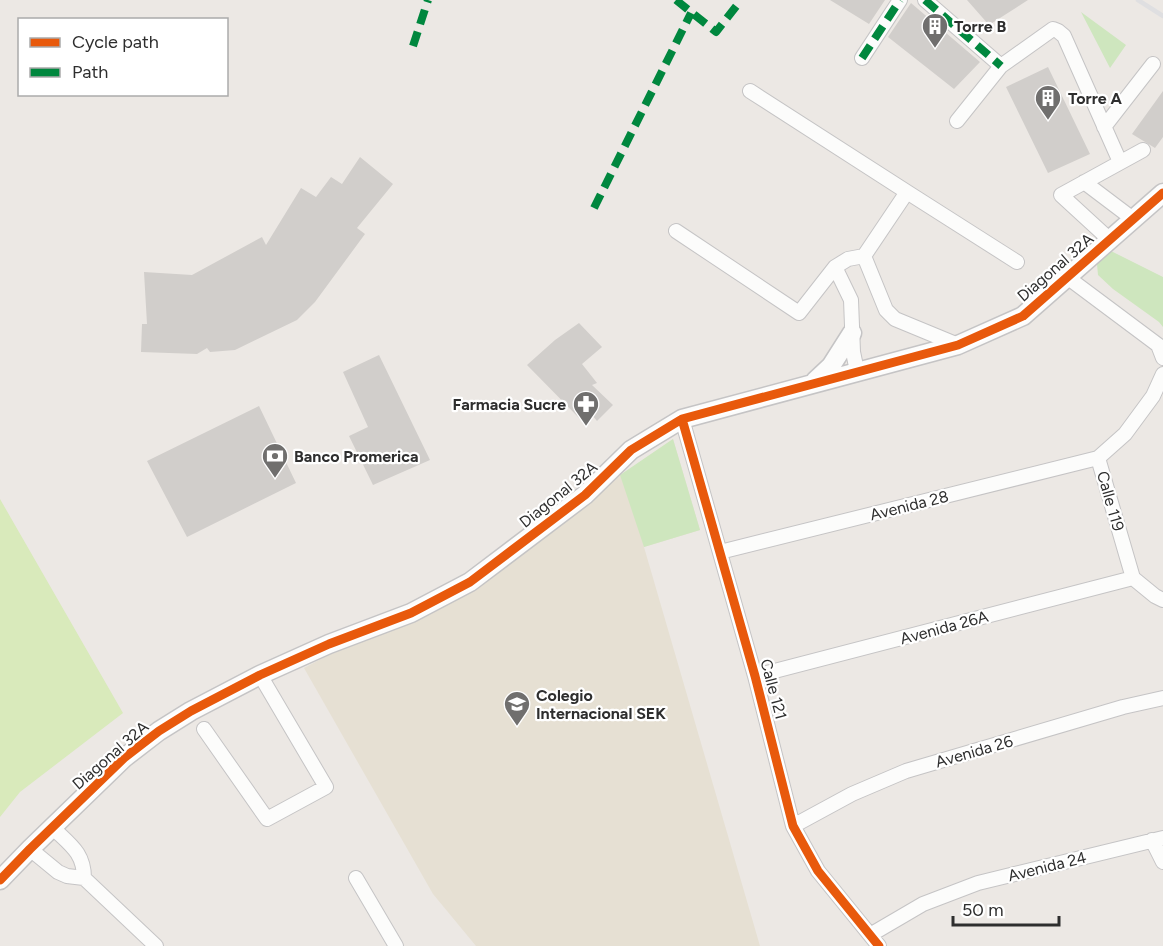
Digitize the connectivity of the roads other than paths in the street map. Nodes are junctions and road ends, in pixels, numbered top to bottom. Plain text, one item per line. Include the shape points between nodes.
1 (900, 0) edge
2 (925, 0) edge
3 (861, 58) dead end
4 (1153, 64) dead end
5 (1001, 66) junction
6 (750, 91) dead end
7 (957, 121) dead end
8 (1104, 127) junction
9 (1143, 150) dead end
10 (1120, 162) junction
11 (1084, 182) junction
12 (907, 192) junction
13 (1163, 193) edge
14 (1133, 219) junction
15 (676, 231) dead end
16 (1110, 240) junction
17 (864, 256) junction
18 (1017, 262) dead end
19 (835, 267) junction
20 (1067, 277) junction
21 (852, 333) junction
22 (958, 345) junction
23 (1163, 358) edge
24 (857, 371) junction
25 (1163, 374) edge
26 (813, 383) junction
27 (681, 419) junction
28 (1098, 458) junction
29 (720, 552) junction
30 (1133, 578) junction
31 (1163, 600) edge
32 (260, 675) junction
33 (755, 676) junction
34 (1163, 698) edge
35 (204, 729) dead end
36 (794, 826) junction
37 (52, 827) junction
38 (1158, 839) edge
39 (30, 849) junction
40 (1163, 862) edge
41 (84, 878) junction
42 (356, 878) dead end
43 (0, 880) edge
44 (875, 940) edge
45 (156, 946) edge
46 (396, 946) edge

1 - 3 street
2 - 5 street
4 - 8 street
5 - 7 street
5 - 8 street via 1053,29 1058,31 1064,36
6 - 12 street
8 - 10 street
9 - 10 street
10 - 11 street
11 - 14 street
11 - 16 street via 1062,195
12 - 17 street
12 - 18 street
13 - 14 street, Diagonal 32A
14 - 16 street, Diagonal 32A
15 - 19 street via 800,313
16 - 20 street, Diagonal 32A
17 - 19 street
17 - 22 street via 886,310 895,319
19 - 21 street via 851,300
20 - 22 street, Diagonal 32A via 1023,316
20 - 23 street via 1158,345
21 - 24 street
21 - 26 street via 831,366
22 - 24 street, Diagonal 32A
24 - 26 street, Diagonal 32A
25 - 28 street, Calle 119 via 1153,396 1125,434
26 - 27 street, Diagonal 32A
27 - 29 street, Calle 121
27 - 32 street, Diagonal 32A via 631,450 585,495 470,582 411,613
28 - 29 street, Avenida 28
28 - 30 street, Calle 119
29 - 33 street, Calle 121
30 - 31 street
30 - 33 street, Avenida 26A
32 - 35 street via 326,787 267,819
32 - 37 street, Diagonal 32A via 159,731 124,758
33 - 36 street, Calle 121
34 - 36 street, Avenida 26 via 906,771 852,794
36 - 44 street, Calle 121 via 818,872
37 - 39 street, Diagonal 32A
37 - 41 street via 78,854 84,865
38 - 40 street
38 - 44 street, Avenida 24 via 978,883 923,904
39 - 41 street via 58,872
39 - 43 street, Diagonal 32A
41 - 45 street
42 - 46 street

